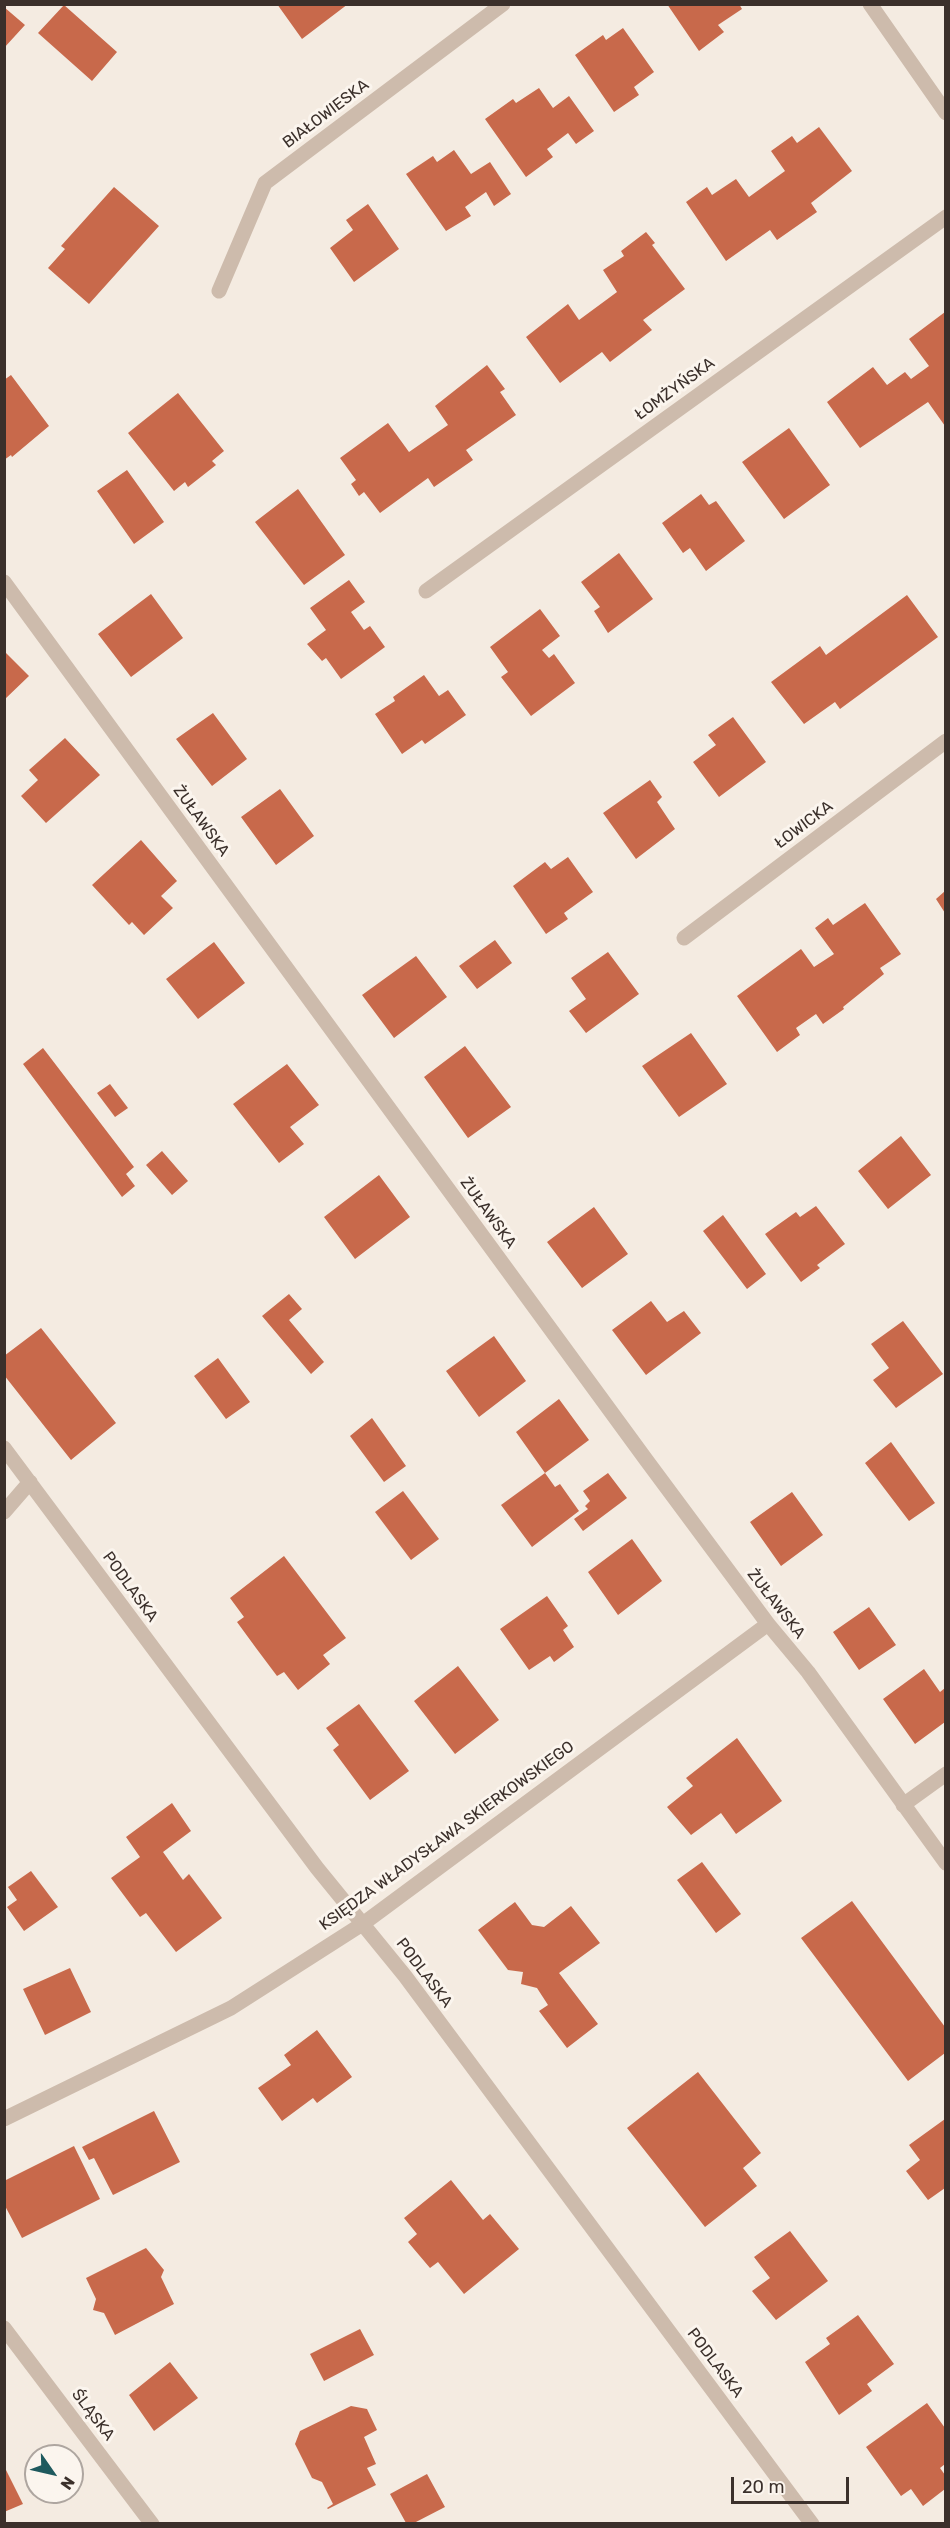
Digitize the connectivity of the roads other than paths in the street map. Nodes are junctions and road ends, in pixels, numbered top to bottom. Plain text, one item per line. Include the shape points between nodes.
1 (503, 4) edge
2 (870, 4) edge
3 (945, 113) edge
4 (945, 217) edge
5 (219, 291) dead end
6 (4, 582) edge
7 (426, 591) dead end
8 (945, 741) edge
9 (684, 938) dead end
10 (4, 1448) edge
11 (30, 1482) junction
12 (4, 1512) edge
13 (768, 1624) junction
14 (945, 1774) edge
15 (903, 1805) junction
16 (945, 1863) edge
17 (364, 1923) junction
18 (4, 2119) edge
19 (4, 2328) edge
20 (152, 2523) edge
21 (812, 2523) edge

1 - 5 street, BIAŁOWIESKA via 265,183
2 - 3 street
4 - 7 street, ŁOMŻYŃSKA
6 - 13 street, ŻUŁAWSKA
8 - 9 street, ŁOWICKA
10 - 11 street, PODLASKA
11 - 12 street
11 - 17 street, PODLASKA via 317,1868
13 - 15 street, ŻUŁAWSKA via 808,1672
13 - 17 street, KSIĘDZA WŁADYSŁAWA SKIERKOWSKIEGO
14 - 15 street
15 - 16 street, ŻUŁAWSKA
17 - 18 street, KSIĘDZA WŁADYSŁAWA SKIERKOWSKIEGO via 231,2008
17 - 21 street, PODLASKA
19 - 20 street, ŚLĄSKA

